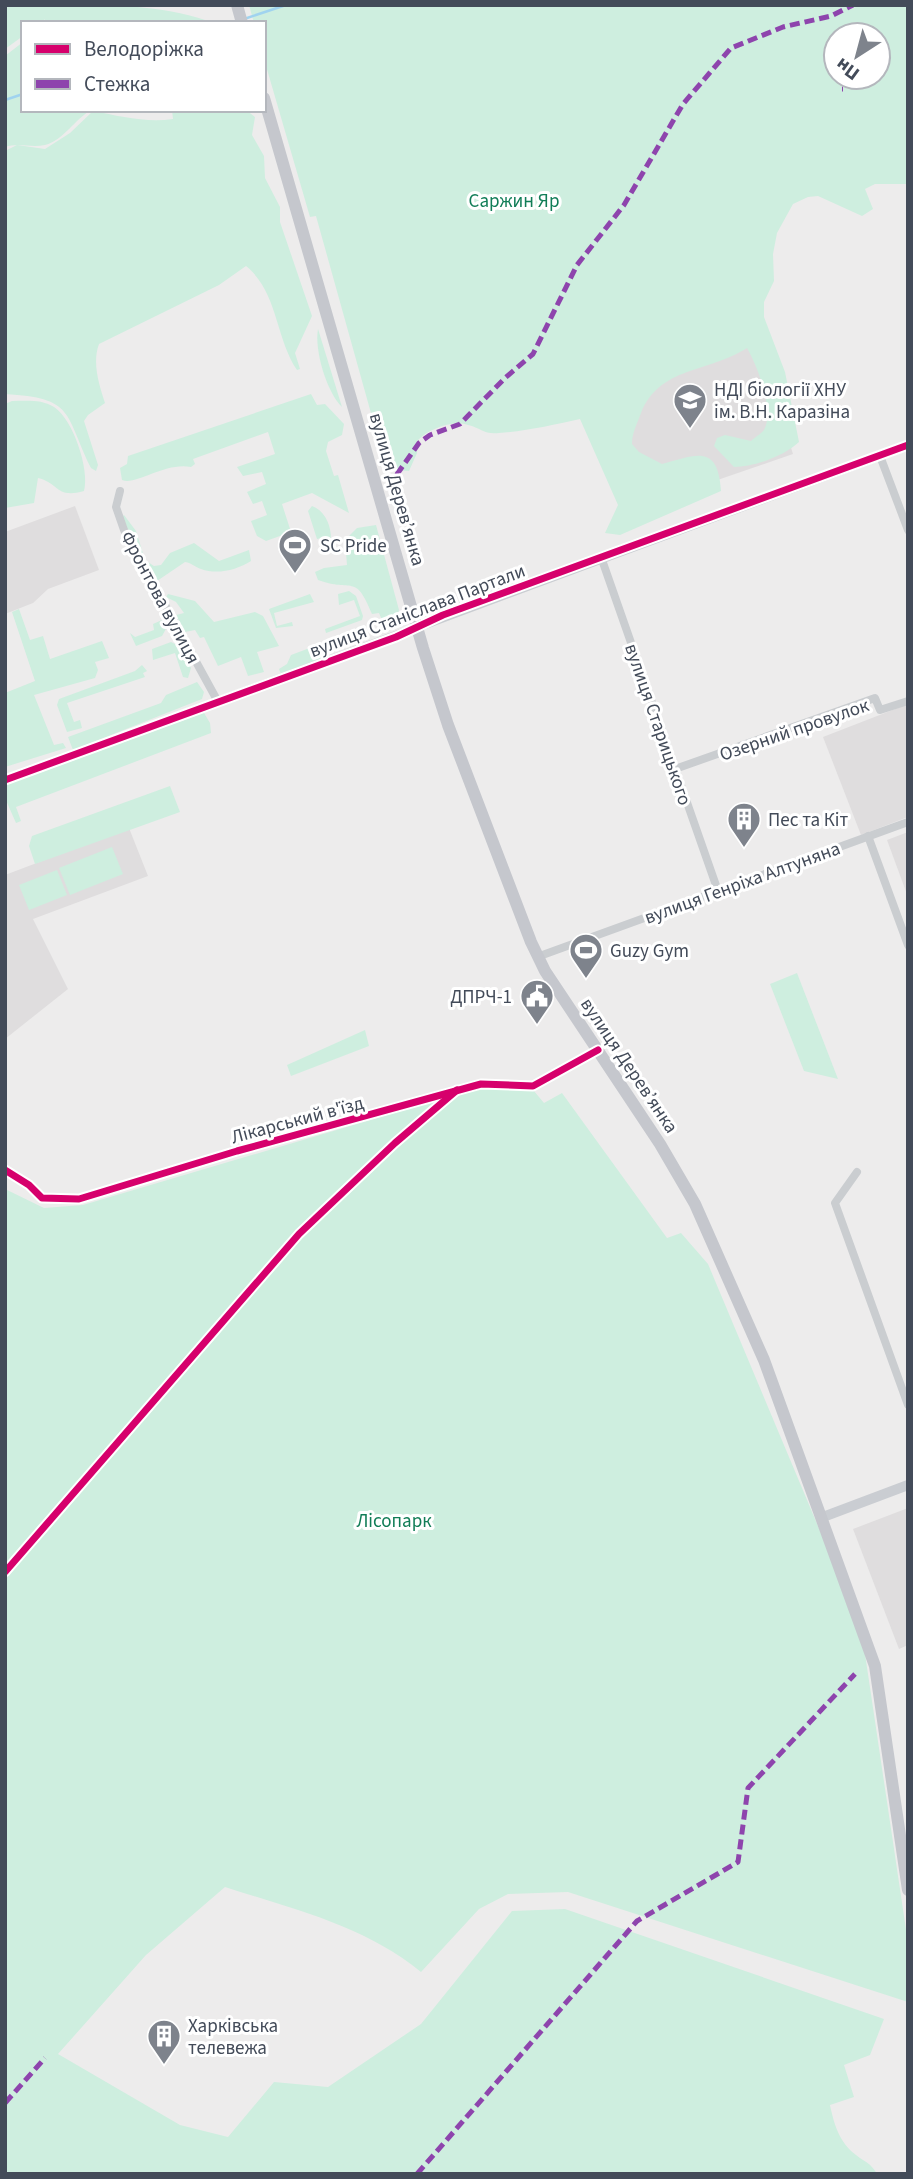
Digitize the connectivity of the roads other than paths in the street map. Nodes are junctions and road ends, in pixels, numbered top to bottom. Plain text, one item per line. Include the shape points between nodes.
1 (266, 104) edge
2 (908, 445) edge
3 (880, 456) junction
4 (120, 491) dead end
5 (908, 530) edge
6 (600, 557) junction
7 (418, 627) junction
8 (217, 700) junction
9 (908, 701) edge
10 (675, 769) junction
11 (5, 780) edge
12 (908, 821) edge
13 (868, 836) junction
14 (718, 891) junction
15 (908, 945) edge
16 (537, 957) junction
17 (598, 1050) junction
18 (5, 1170) edge
19 (857, 1172) dead end
20 (908, 1405) edge
21 (908, 1485) edge
22 (822, 1517) junction
23 (908, 1890) edge

1 - 7 main road, вулиця Дерев’янка
2 - 3 street, вулиця Станіслава Партали
3 - 5 street
3 - 6 street, вулиця Станіслава Партали
4 - 8 street, Фронтова вулиця via 116,507 124,530
6 - 7 street, вулиця Станіслава Партали
6 - 10 street, вулиця Старицького
7 - 8 street, вулиця Станіслава Партали
7 - 16 main road, вулиця Дерев’янка via 448,725
8 - 11 street, вулиця Станіслава Партали
9 - 10 street, Озерний провулок via 880,710 875,698
10 - 14 street, вулиця Старицького
12 - 13 street, вулиця Генріха Алтуняна
13 - 14 street, вулиця Генріха Алтуняна
13 - 15 street
14 - 16 street, вулиця Генріха Алтуняна
16 - 17 main road, вулиця Дерев’янка
17 - 18 street, Лікарський в'їзд via 533,1086 481,1084 79,1199 42,1198
17 - 22 main road, вулиця Дерев’янка via 695,1204 764,1360
19 - 20 street via 835,1203
21 - 22 street
22 - 23 main road, вулиця Дерев’янка via 875,1667

